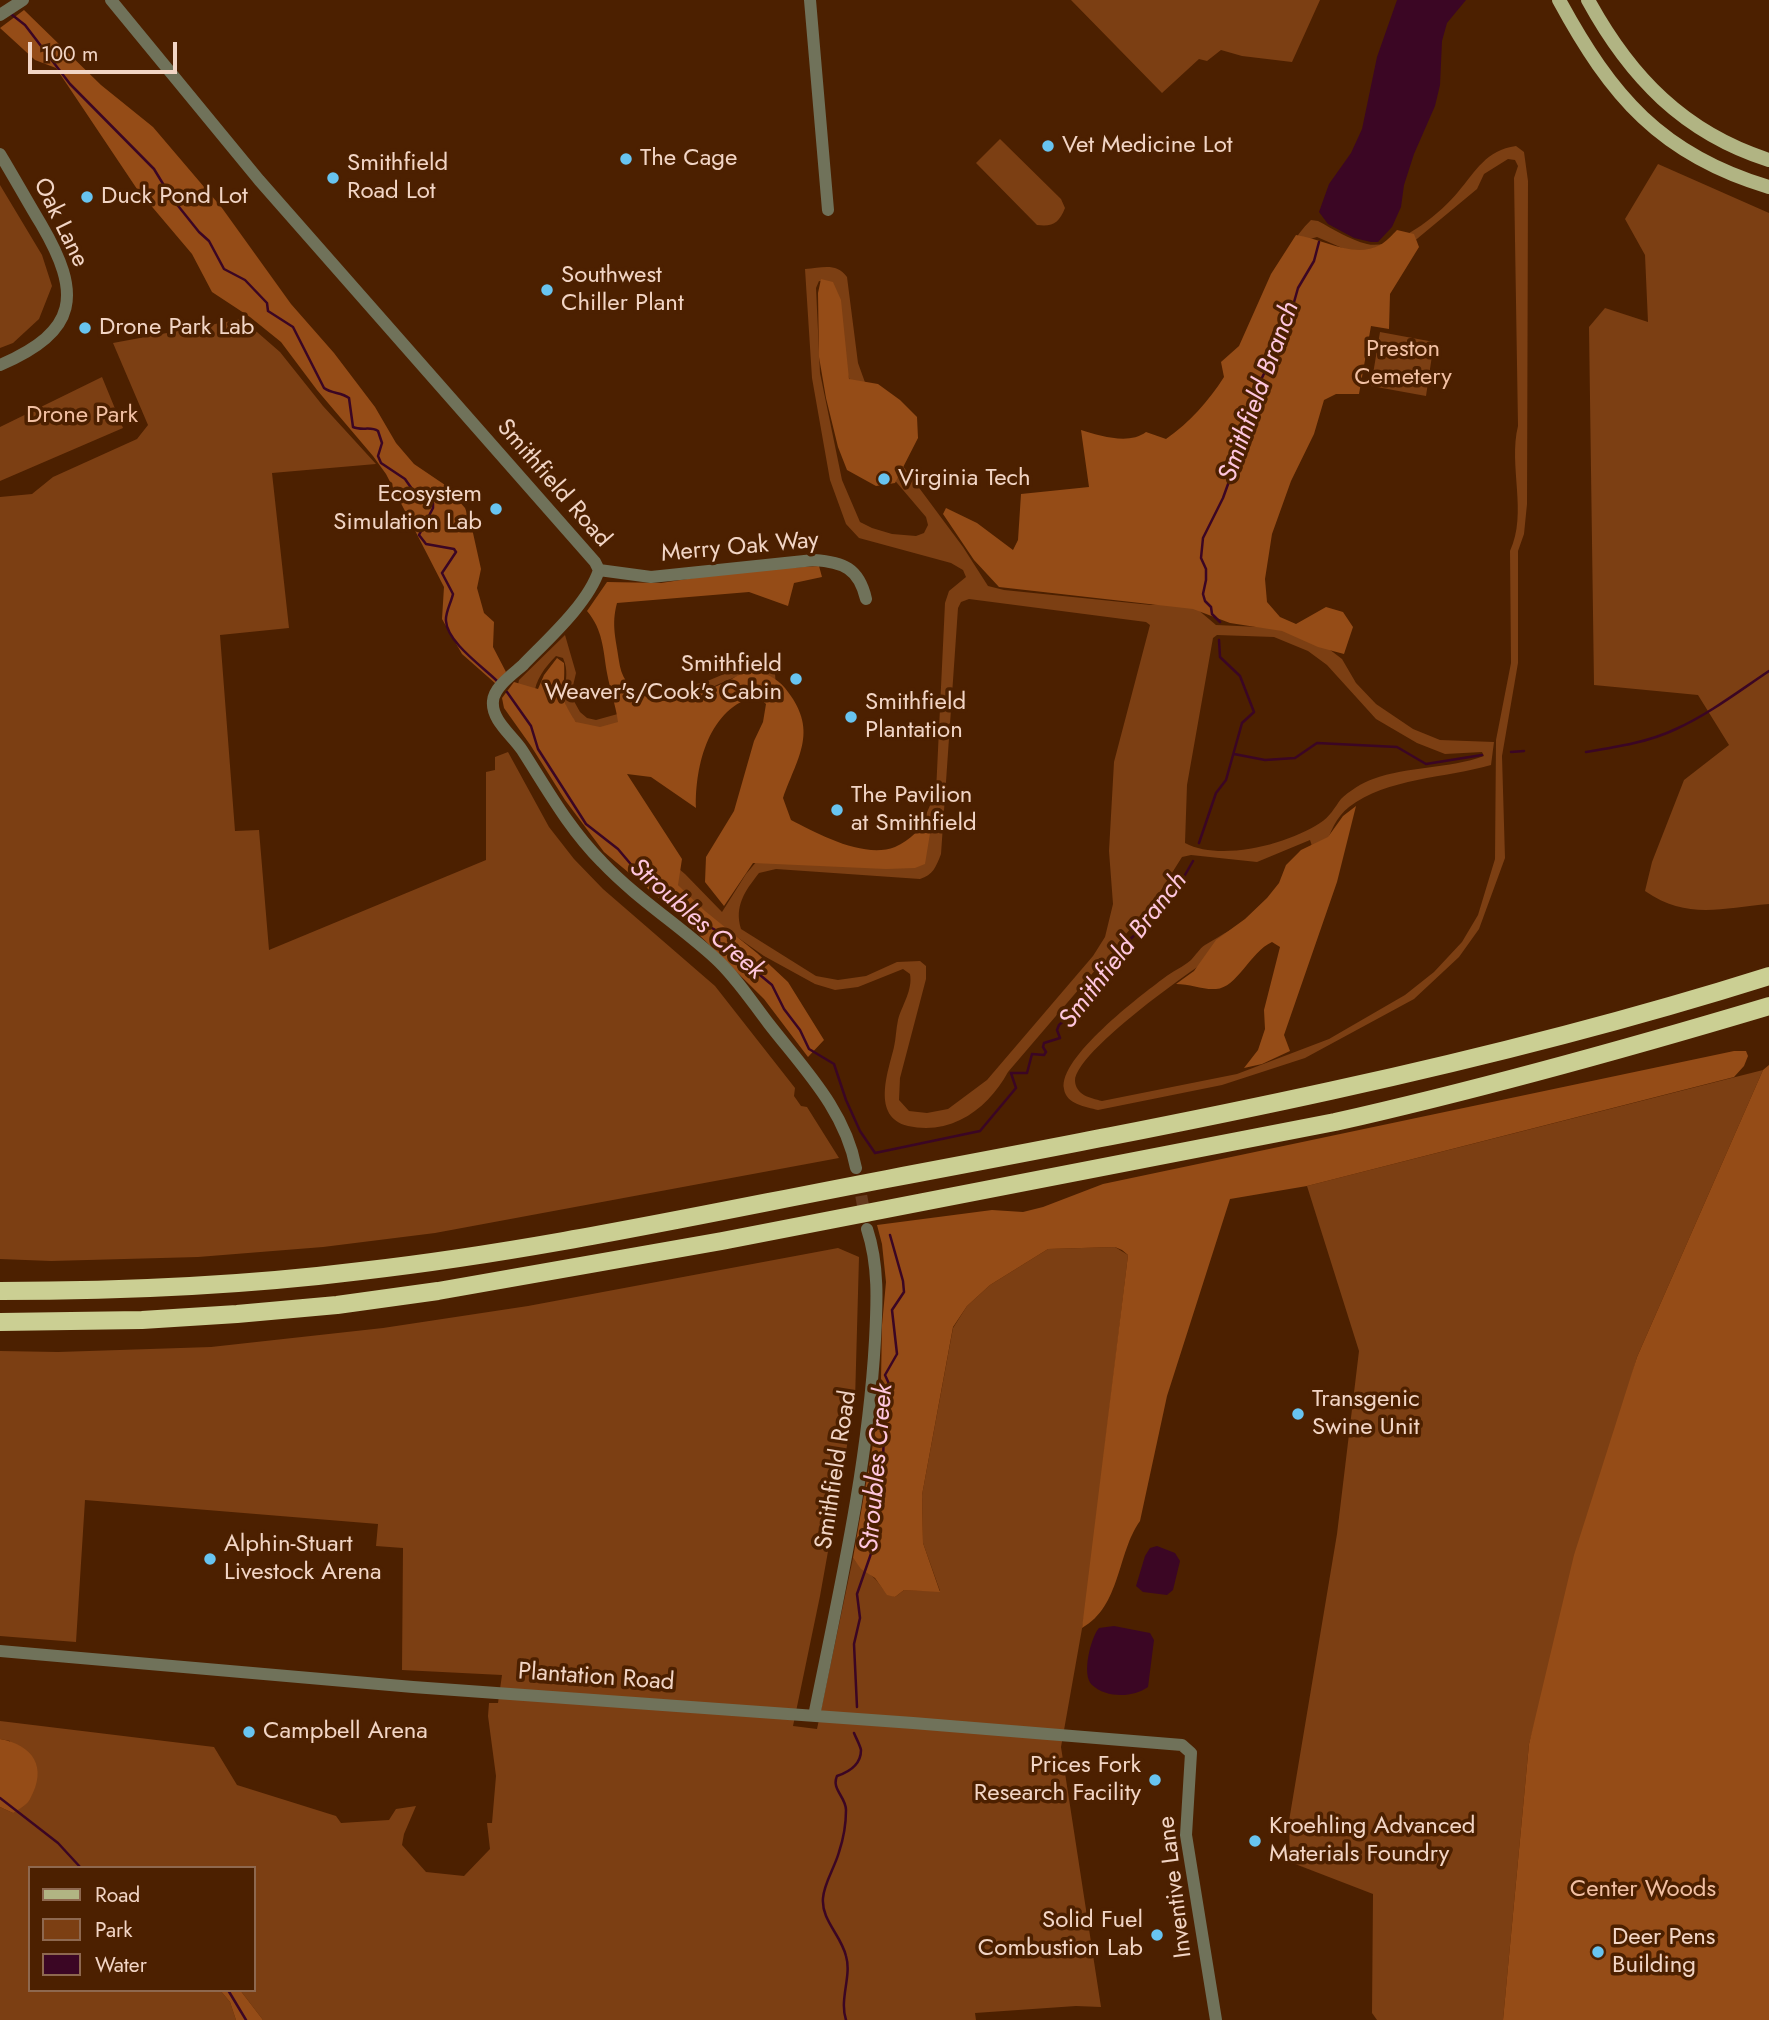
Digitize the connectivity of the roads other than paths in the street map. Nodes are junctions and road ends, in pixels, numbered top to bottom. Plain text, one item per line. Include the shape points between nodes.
1 (111, 0) edge
2 (810, 0) edge
3 (1559, 0) edge
4 (1588, 0) edge
5 (19, 3) edge
6 (1, 14) edge
7 (0, 154) edge
8 (1769, 160) edge
9 (1769, 187) edge
10 (828, 211) dead end
11 (0, 365) edge
12 (598, 570) junction
13 (866, 598) dead end
14 (1769, 976) edge
15 (1769, 1006) edge
16 (856, 1168) tunnel mouth
17 (867, 1229) tunnel mouth
18 (0, 1291) edge
19 (0, 1322) edge
20 (0, 1651) edge
21 (814, 1716) junction
22 (1189, 1749) joint
23 (1216, 2020) edge

1 - 12 street, Smithfield Road via 259,180 590,555
2 - 10 street
3 - 9 main road via 1602,74 1639,115 1715,167
4 - 8 main road via 1619,53 1664,101 1700,129
5 - 6 street
7 - 11 street, Oak Lane via 59,257 67,284 63,313 49,337
12 - 13 street, Merry Oak Way via 651,577 832,561 858,577
12 - 16 street, Smithfield Road via 576,608 496,692 496,719 593,853 729,971 825,1095 846,1133
14 - 18 highway via 1415,1072 1154,1129 543,1244 249,1282
15 - 19 highway via 1606,1055 1335,1122 438,1292 156,1319
17 - 21 street, Smithfield Road via 876,1268 872,1387
20 - 21 street, Plantation Road
21 - 22 street, Plantation Road via 1171,1743
22 - 23 street, Inventive Lane via 1186,1835

